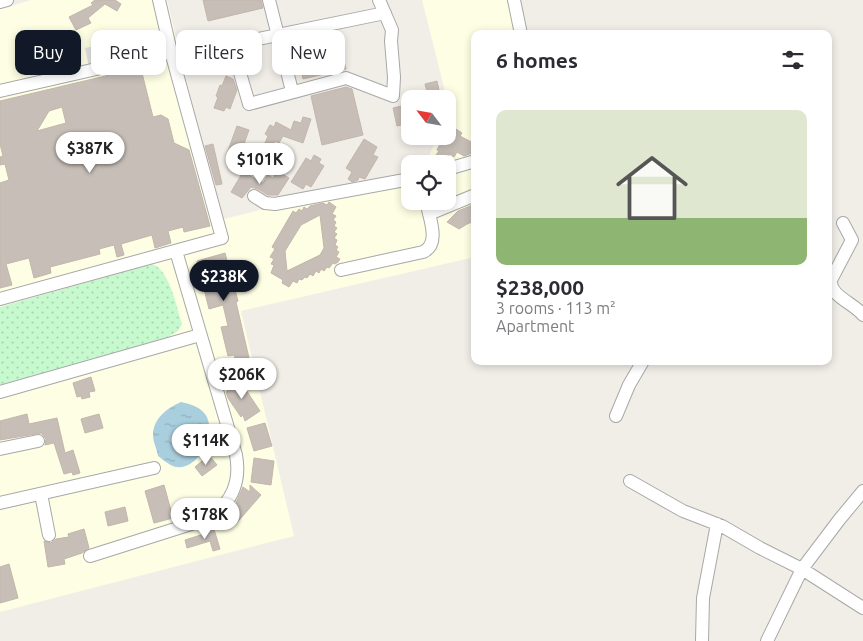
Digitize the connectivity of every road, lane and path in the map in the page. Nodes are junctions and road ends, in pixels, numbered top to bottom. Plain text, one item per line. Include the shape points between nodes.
1 (7, 0) edge
2 (159, 0) edge
3 (270, 0) edge
4 (380, 0) edge
5 (514, 0) edge
6 (0, 2) edge
7 (385, 13) junction
8 (277, 30) edge
9 (302, 30) edge
10 (520, 30) edge
11 (272, 36) edge
12 (171, 52) junction
13 (288, 75) edge
14 (0, 91) edge
15 (292, 91) junction
16 (471, 162) edge
17 (456, 167) edge
18 (401, 181) edge
19 (254, 196) dead end
20 (471, 196) edge
21 (456, 200) edge
22 (428, 210) edge
23 (843, 223) dead end
24 (176, 251) junction
25 (341, 270) dead end
26 (832, 276) edge
27 (832, 291) edge
28 (0, 299) edge
29 (863, 314) edge
30 (200, 335) junction
31 (640, 365) edge
32 (0, 392) edge
33 (616, 416) dead end
34 (38, 441) dead end
35 (0, 449) edge
36 (154, 468) dead end
37 (630, 481) dead end
38 (863, 490) edge
39 (41, 494) junction
40 (0, 503) edge
41 (717, 524) junction
42 (49, 534) dead end
43 (90, 556) dead end
44 (802, 569) junction
45 (863, 608) edge
46 (702, 641) edge
47 (767, 641) edge

1 - 6 street
2 - 12 street
3 - 8 street
4 - 7 street
5 - 10 street
7 - 9 street
7 - 15 street via 392,30 393,96 346,78
11 - 15 street via 249,41 238,54 249,104
12 - 14 street
12 - 24 street via 222,238
13 - 15 street
16 - 17 street
18 - 19 street via 273,204
20 - 21 street
22 - 25 street via 433,237 427,250
23 - 26 street via 852,240
24 - 28 street
24 - 30 street
27 - 29 street
30 - 32 street
30 - 43 street via 236,455 238,476 233,490 210,518
31 - 33 street
34 - 35 street
36 - 39 street
37 - 41 street via 683,511
38 - 44 street
39 - 40 street
39 - 42 street
41 - 44 street
41 - 46 street via 703,598
44 - 45 street
44 - 47 street

